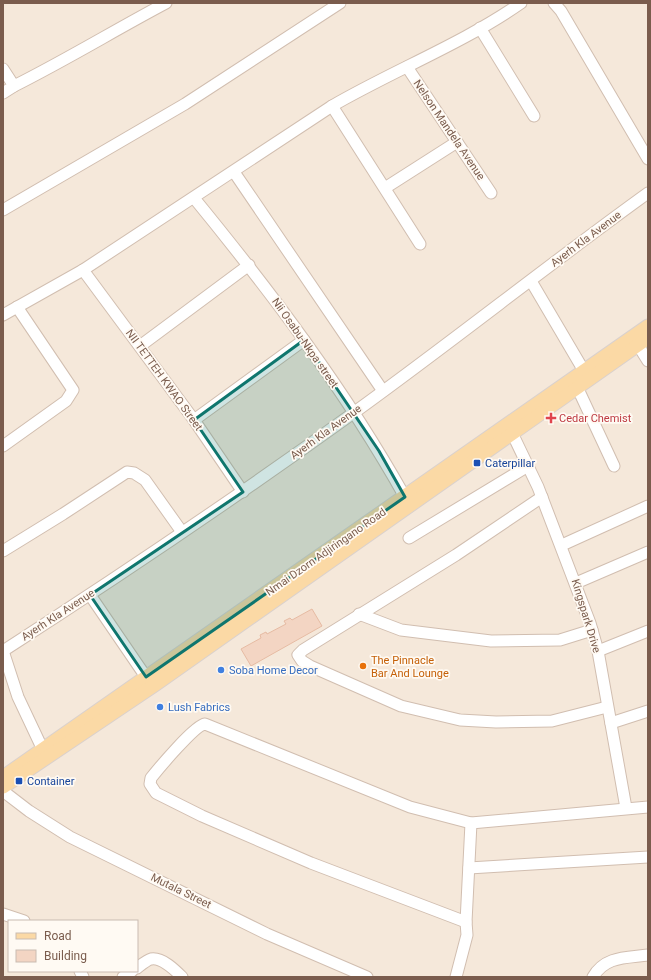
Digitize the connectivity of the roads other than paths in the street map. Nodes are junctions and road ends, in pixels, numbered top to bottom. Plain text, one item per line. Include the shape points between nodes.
1 (166, 3) edge
2 (340, 3) edge
3 (521, 3) edge
4 (554, 3) edge
5 (480, 28) junction
6 (407, 67) junction
7 (3, 70) edge
8 (14, 86) junction
9 (3, 93) edge
10 (332, 106) junction
11 (534, 116) dead end
12 (457, 142) junction
13 (648, 159) edge
14 (234, 172) junction
15 (384, 188) junction
16 (491, 193) dead end
17 (643, 196) edge
18 (194, 198) junction
19 (3, 210) edge
20 (420, 244) dead end
21 (249, 265) junction
22 (83, 270) junction
23 (531, 281) junction
24 (17, 307) junction
25 (3, 314) edge
26 (648, 326) edge
27 (304, 340) junction
28 (643, 342) edge
29 (140, 346) junction
30 (648, 361) edge
31 (584, 371) junction
32 (578, 389) junction
33 (383, 391) junction
34 (354, 413) junction
35 (194, 420) junction
36 (512, 433) junction
37 (3, 446) edge
38 (528, 466) junction
39 (614, 466) dead end
40 (242, 492) junction
41 (405, 497) junction
42 (542, 497) junction
43 (648, 506) edge
44 (182, 532) junction
45 (409, 538) dead end
46 (562, 545) junction
47 (3, 551) edge
48 (648, 552) edge
49 (576, 583) junction
50 (90, 595) junction
51 (359, 614) junction
52 (592, 630) junction
53 (648, 631) edge
54 (212, 639) junction
55 (3, 651) edge
56 (598, 651) junction
57 (146, 677) junction
58 (606, 707) junction
59 (648, 711) edge
60 (611, 723) junction
61 (43, 750) junction
62 (3, 777) edge
63 (3, 787) edge
64 (3, 791) edge
65 (648, 807) edge
66 (626, 808) junction
67 (471, 823) junction
68 (648, 857) edge
69 (469, 868) junction
70 (3, 914) edge
71 (21, 920) edge
72 (466, 922) junction
73 (648, 955) edge
74 (138, 967) edge
75 (182, 977) edge
76 (367, 977) edge
77 (456, 977) edge
78 (593, 977) edge

1 - 8 street
2 - 19 street via 185,104
3 - 5 street
4 - 13 street
5 - 6 street
5 - 11 street
6 - 10 street
6 - 12 street, Nelson Mandela Avenue
7 - 8 street
8 - 9 street
10 - 14 street
10 - 15 street
12 - 15 street
12 - 16 street, Nelson Mandela Avenue
14 - 18 street
14 - 33 street
15 - 20 street
17 - 23 street, Ayerh Kla Avenue
18 - 21 street, Nii Osabu-Nkpa street
18 - 22 street
21 - 27 street, Nii Osabu-Nkpa street
21 - 29 street
22 - 24 street
22 - 29 street, NII TETTEH KWAO Street
23 - 31 street
23 - 33 street, Ayerh Kla Avenue
24 - 25 street
24 - 37 street via 72,386 73,392 66,401
26 - 31 main road, Nmai Dzorn Adjiringano Road
27 - 34 street, Nii Osabu-Nkpa street
27 - 35 street
28 - 30 street
28 - 32 main road, Nmai Dzorn Adjiringano Road
29 - 35 street, NII TETTEH KWAO Street
31 - 41 main road, Nmai Dzorn Adjiringano Road
32 - 36 main road, Nmai Dzorn Adjiringano Road
32 - 39 street
33 - 34 street, Ayerh Kla Avenue
34 - 40 street, Ayerh Kla Avenue
34 - 41 street, Nii Osabu-Nkpa street
35 - 40 street, NII TETTEH KWAO Street
36 - 38 street, Kingspark Drive
36 - 54 main road, Nmai Dzorn Adjiringano Road
38 - 42 street, Kingspark Drive
38 - 45 street
40 - 44 street, Ayerh Kla Avenue
41 - 54 main road, Nmai Dzorn Adjiringano Road
42 - 46 street, Kingspark Drive
42 - 51 street via 456,555
43 - 46 street
44 - 47 street via 145,480 127,472
44 - 50 street, Ayerh Kla Avenue
46 - 49 street, Kingspark Drive
48 - 49 street
49 - 52 street, Kingspark Drive
50 - 55 street, Ayerh Kla Avenue
50 - 57 street
51 - 52 street via 401,630 492,641 560,640
51 - 58 street via 299,652 300,658 310,666 401,706 460,720 552,721
52 - 56 street, Kingspark Drive
53 - 56 street
54 - 57 main road, Nmai Dzorn Adjiringano Road
54 - 63 main road, Nmai Dzorn Adjiringano Road
55 - 61 street via 18,696
56 - 58 street, Kingspark Drive
57 - 61 main road, Nmai Dzorn Adjiringano Road
58 - 60 street, Kingspark Drive
59 - 60 street
60 - 66 street, Kingspark Drive
61 - 62 main road, Nmai Dzorn Adjiringano Road
64 - 76 street, Mutala Street via 70,837 267,934
65 - 66 street
66 - 67 street
67 - 69 street
67 - 72 street via 410,807 205,724 200,725 176,748 151,778 150,784 156,793 202,816 311,863
68 - 69 street
69 - 72 street
70 - 71 street
72 - 77 street via 468,935
73 - 78 street via 608,961
74 - 75 street via 151,959 157,960

